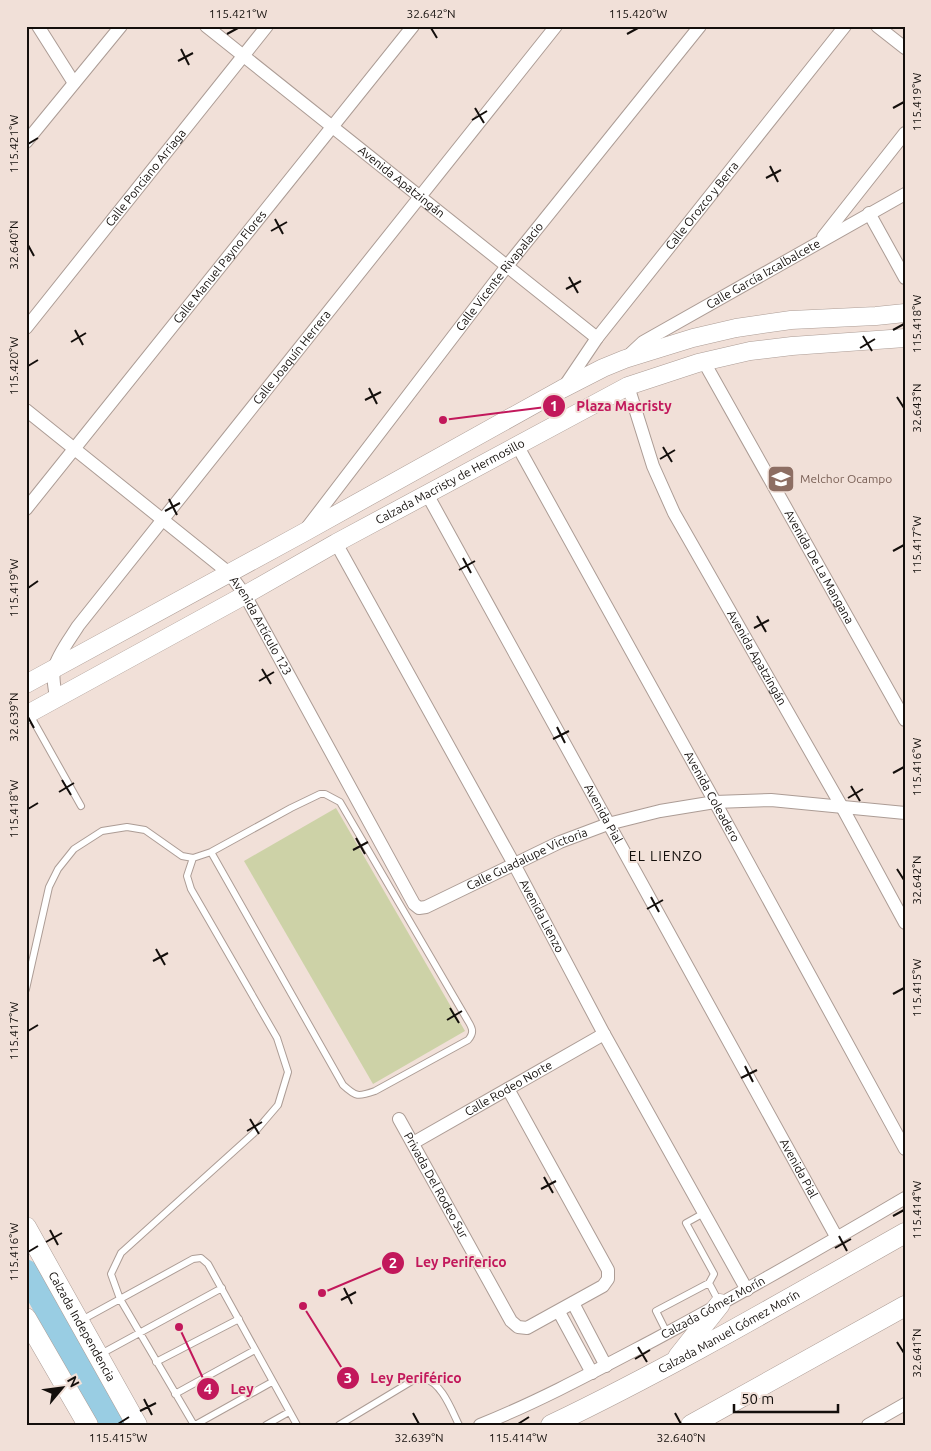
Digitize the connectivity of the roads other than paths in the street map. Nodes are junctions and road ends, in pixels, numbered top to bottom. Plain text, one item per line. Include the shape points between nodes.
1 (38, 26) edge
2 (121, 26) edge
3 (206, 26) edge
4 (267, 26) edge
5 (413, 26) edge
6 (556, 26) edge
7 (700, 26) edge
8 (845, 26) edge
9 (877, 26) edge
10 (905, 48) edge
11 (243, 55) junction
12 (74, 83) junction
13 (332, 127) junction
14 (905, 133) edge
15 (26, 142) edge
16 (905, 194) edge
17 (420, 196) junction
18 (869, 214) junction
19 (819, 242) junction
20 (507, 266) junction
21 (905, 278) edge
22 (905, 313) edge
23 (26, 328) edge
24 (597, 338) junction
25 (905, 338) edge
26 (650, 351) junction
27 (625, 359) junction
28 (704, 362) junction
29 (628, 386) junction
30 (562, 389) junction
31 (26, 410) edge
32 (516, 445) junction
33 (74, 449) junction
34 (427, 494) junction
35 (26, 509) edge
36 (163, 520) junction
37 (303, 533) junction
38 (336, 543) junction
39 (229, 572) junction
40 (246, 595) junction
41 (54, 669) junction
42 (26, 684) edge
43 (56, 698) junction
44 (28, 714) edge
45 (905, 720) edge
46 (715, 802) junction
47 (81, 806) dead end
48 (842, 807) junction
49 (905, 813) edge
50 (608, 824) junction
51 (211, 852) junction
52 (194, 858) junction
53 (514, 864) junction
54 (404, 908) junction
55 (419, 908) junction
56 (905, 923) edge
57 (26, 989) edge
58 (604, 1034) junction
59 (508, 1089) junction
60 (398, 1119) dead end
61 (413, 1143) junction
62 (905, 1149) edge
63 (905, 1198) edge
64 (704, 1213) junction
65 (26, 1227) edge
66 (905, 1233) edge
67 (837, 1238) junction
68 (709, 1283) junction
69 (222, 1288) junction
70 (747, 1290) junction
71 (120, 1299) junction
72 (573, 1303) junction
73 (720, 1304) junction
74 (904, 1307) edge
75 (559, 1312) junction
76 (26, 1318) edge
77 (239, 1318) junction
78 (79, 1321) junction
79 (139, 1333) junction
80 (666, 1333) junction
81 (255, 1350) junction
82 (98, 1355) junction
83 (156, 1362) junction
84 (674, 1362) junction
85 (606, 1366) junction
86 (592, 1373) junction
87 (272, 1382) junction
88 (175, 1394) junction
89 (121, 1396) junction
90 (905, 1404) edge
91 (289, 1412) junction
92 (84, 1422) edge
93 (137, 1425) edge
94 (147, 1425) edge
95 (195, 1425) edge
96 (266, 1425) edge
97 (296, 1425) edge
98 (339, 1425) edge
99 (459, 1425) edge
100 (480, 1425) edge
101 (551, 1425) edge
102 (691, 1425) edge
103 (868, 1425) edge

1 - 12 street
2 - 12 street
3 - 11 street, Avenida Apatzingán
4 - 11 street, Calle Ponciano Arriaga
5 - 13 street, Calle Manuel Payno Flores
6 - 17 street, Calle Joaquín Herrera
7 - 20 street, Calle Vicente Rivapalacio
8 - 24 street, Calle Orozco y Berra
9 - 10 street
11 - 13 street, Avenida Apatzingán
11 - 23 street, Calle Ponciano Arriaga
12 - 15 street
13 - 17 street, Avenida Apatzingán
13 - 33 street, Calle Manuel Payno Flores
14 - 19 street
16 - 18 street, Calle García Izcalbalcete
17 - 20 street, Avenida Apatzingán
17 - 36 street, Calle Joaquín Herrera
18 - 19 street, Calle García Izcalbalcete
18 - 21 street
19 - 27 street, Calle García Izcalbalcete via 643,342
20 - 24 street, Avenida Apatzingán
20 - 37 street, Calle Vicente Rivapalacio
22 - 26 main road, Calzada Macristy de Hermosillo via 790,320 736,328
24 - 30 street, Calle Orozco y Berra
25 - 28 main road, Calzada Macristy de Hermosillo via 750,351
26 - 27 main road, Calzada Macristy de Hermosillo
26 - 29 main road via 639,363
27 - 30 main road, Calzada Macristy de Hermosillo
28 - 29 main road, Calzada Macristy de Hermosillo
28 - 45 street, Avenida De La Mangana
29 - 32 main road, Calzada Macristy de Hermosillo
29 - 48 street, Avenida Apatzingán via 652,466 674,513
30 - 37 main road, Calzada Macristy de Hermosillo
31 - 33 street, Avenida Artículo 123
32 - 34 main road, Calzada Macristy de Hermosillo
32 - 46 street, Avenida Coleadero
33 - 35 street, Calle Manuel Payno Flores
33 - 36 street, Avenida Artículo 123
34 - 38 main road, Calzada Macristy de Hermosillo
34 - 50 street, Avenida Pial
36 - 39 street, Avenida Artículo 123
36 - 41 street, Calle Joaquín Herrera via 78,626
37 - 39 main road, Calzada Macristy de Hermosillo
38 - 40 main road, Calzada Macristy de Hermosillo
38 - 53 street, Avenida Lienzo
39 - 40 street, Avenida Artículo 123
39 - 41 main road, Calzada Macristy de Hermosillo
40 - 43 main road, Calzada Macristy de Hermosillo
40 - 55 street, Avenida Artículo 123
41 - 42 main road, Calzada Macristy de Hermosillo
41 - 43 street
43 - 44 main road, Calzada Macristy de Hermosillo
44 - 47 lane
46 - 48 street, Calle Guadalupe Victoria via 771,800
46 - 50 street, Calle Guadalupe Victoria
46 - 62 street, Avenida Coleadero
48 - 49 street, Calle Guadalupe Victoria
48 - 56 street, Avenida Apatzingán
50 - 53 street, Calle Guadalupe Victoria
50 - 67 street, Avenida Pial
51 - 52 lane
51 - 54 lane via 291,808 325,794 340,802
51 - 54 lane via 343,1085 354,1095 375,1091 472,1035 472,1028
52 - 57 lane via 182,856 145,830 127,827 102,832 74,848 49,887
52 - 71 lane via 186,876 191,889 277,1038 288,1072 278,1105 254,1133 121,1253 111,1274
53 - 55 street, Calle Guadalupe Victoria
53 - 58 street, Avenida Lienzo
54 - 55 lane
58 - 59 street, Calle Rodeo Norte
58 - 64 street, Avenida Lienzo
59 - 61 street, Calle Rodeo Norte
59 - 72 street, Privada Del Rodeo Sur via 608,1270 608,1279 603,1286
60 - 61 street, Privada Del Rodeo Sur
61 - 75 street, Privada Del Rodeo Sur via 511,1321 518,1328 527,1328
63 - 67 street, Calzada Gómez Morín
64 - 68 lane via 686,1223 714,1274
64 - 70 street, Avenida Lienzo
65 - 78 main road, Calzada Independencia
66 - 84 main road, Calzada Manuel Gómez Morín
67 - 70 street, Calzada Gómez Morín
68 - 73 lane
68 - 80 lane via 656,1311
69 - 71 lane via 201,1258
69 - 77 lane
69 - 79 lane
70 - 73 street, Calzada Gómez Morín
71 - 78 lane
71 - 79 lane
72 - 75 street, Privada Del Rodeo Sur
72 - 85 street
73 - 80 street, Calzada Gómez Morín
73 - 84 main road
74 - 102 main road
75 - 86 street
76 - 92 main road
77 - 81 lane
77 - 83 lane
78 - 82 main road, Calzada Independencia
79 - 82 lane
79 - 83 lane
80 - 85 street, Calzada Gómez Morín
81 - 87 lane
81 - 88 lane
82 - 89 main road, Calzada Independencia
83 - 88 lane
84 - 101 main road, Calzada Manuel Gómez Morín
85 - 86 street, Calzada Gómez Morín
86 - 100 street, Calzada Gómez Morín via 538,1401
87 - 91 lane
87 - 95 lane
88 - 95 lane
89 - 93 main road, Calzada Independencia
89 - 94 street
90 - 103 street
91 - 96 lane
91 - 97 lane
98 - 99 lane via 412,1381 424,1379 433,1382 443,1393

